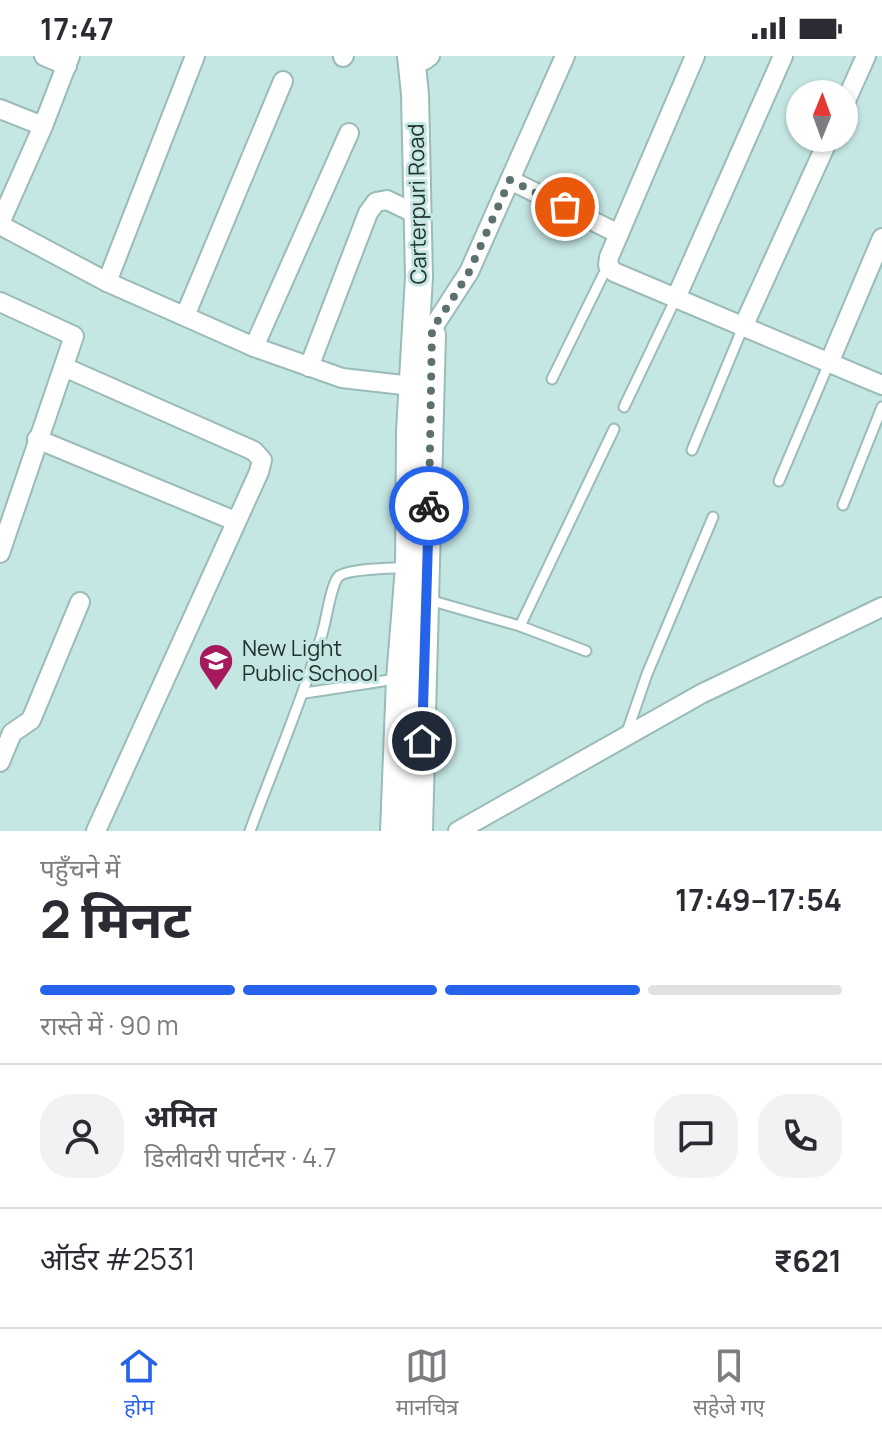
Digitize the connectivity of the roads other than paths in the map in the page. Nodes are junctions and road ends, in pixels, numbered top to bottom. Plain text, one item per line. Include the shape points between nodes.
1 (44, 56) edge
2 (195, 56) edge
3 (565, 56) edge
4 (695, 56) edge
5 (783, 56) edge
6 (866, 56) edge
7 (423, 57) edge
8 (69, 61) edge
9 (855, 80) edge
10 (283, 81) dead end
11 (0, 109) edge
12 (43, 126) junction
13 (349, 133) dead end
14 (823, 152) edge
15 (510, 180) junction
16 (418, 215) junction
17 (0, 224) edge
18 (619, 234) junction
19 (882, 238) edge
20 (608, 265) junction
21 (107, 282) junction
22 (676, 298) junction
23 (0, 302) edge
24 (185, 316) junction
25 (743, 327) junction
26 (432, 329) junction
27 (254, 347) junction
28 (829, 363) junction
29 (64, 367) junction
30 (309, 367) junction
31 (552, 379) dead end
32 (882, 385) edge
33 (412, 386) junction
34 (624, 407) dead end
35 (882, 407) edge
36 (614, 429) dead end
37 (37, 439) junction
38 (692, 450) dead end
39 (779, 481) dead end
40 (843, 505) dead end
41 (713, 517) dead end
42 (235, 521) junction
43 (0, 553) edge
44 (409, 567) junction
45 (426, 600) junction
46 (80, 602) dead end
47 (882, 607) edge
48 (520, 626) junction
49 (586, 651) dead end
50 (400, 679) junction
51 (305, 693) junction
52 (625, 737) junction
53 (0, 762) edge
54 (96, 831) edge
55 (250, 831) edge
56 (394, 831) edge
57 (419, 831) edge
58 (458, 831) edge

1 - 8 street
2 - 21 street
3 - 15 street
4 - 18 street
5 - 22 street
6 - 9 street
7 - 16 main road, Carterpuri Road via 415,94
7 - 26 main road, Carterpuri Road via 430,147
8 - 12 street
10 - 24 street
11 - 12 street
12 - 17 street
13 - 27 street
14 - 25 street
15 - 18 street
15 - 26 street via 469,272
16 - 30 street via 387,200 376,202 368,213
16 - 33 main road, Carterpuri Road
17 - 21 street
18 - 20 street
19 - 28 street
20 - 22 street
20 - 31 lane
21 - 24 street
22 - 25 street
22 - 34 lane
23 - 29 street via 74,336
24 - 27 street
25 - 28 street
25 - 38 lane
26 - 45 main road, Carterpuri Road
27 - 30 street
28 - 32 street
28 - 39 lane
29 - 37 street
29 - 42 street via 254,451 262,460 259,472
30 - 33 street via 342,378
33 - 44 main road, Carterpuri Road
35 - 40 lane
36 - 48 lane
37 - 42 street
37 - 43 street
41 - 52 lane
42 - 54 street
44 - 50 main road, Carterpuri Road
44 - 51 lane via 341,574 334,582
45 - 48 lane
45 - 57 main road, Carterpuri Road
46 - 53 street via 31,720 12,733
47 - 52 street via 701,694
48 - 49 lane
50 - 51 lane
50 - 56 main road, Carterpuri Road
51 - 55 lane
52 - 58 street

